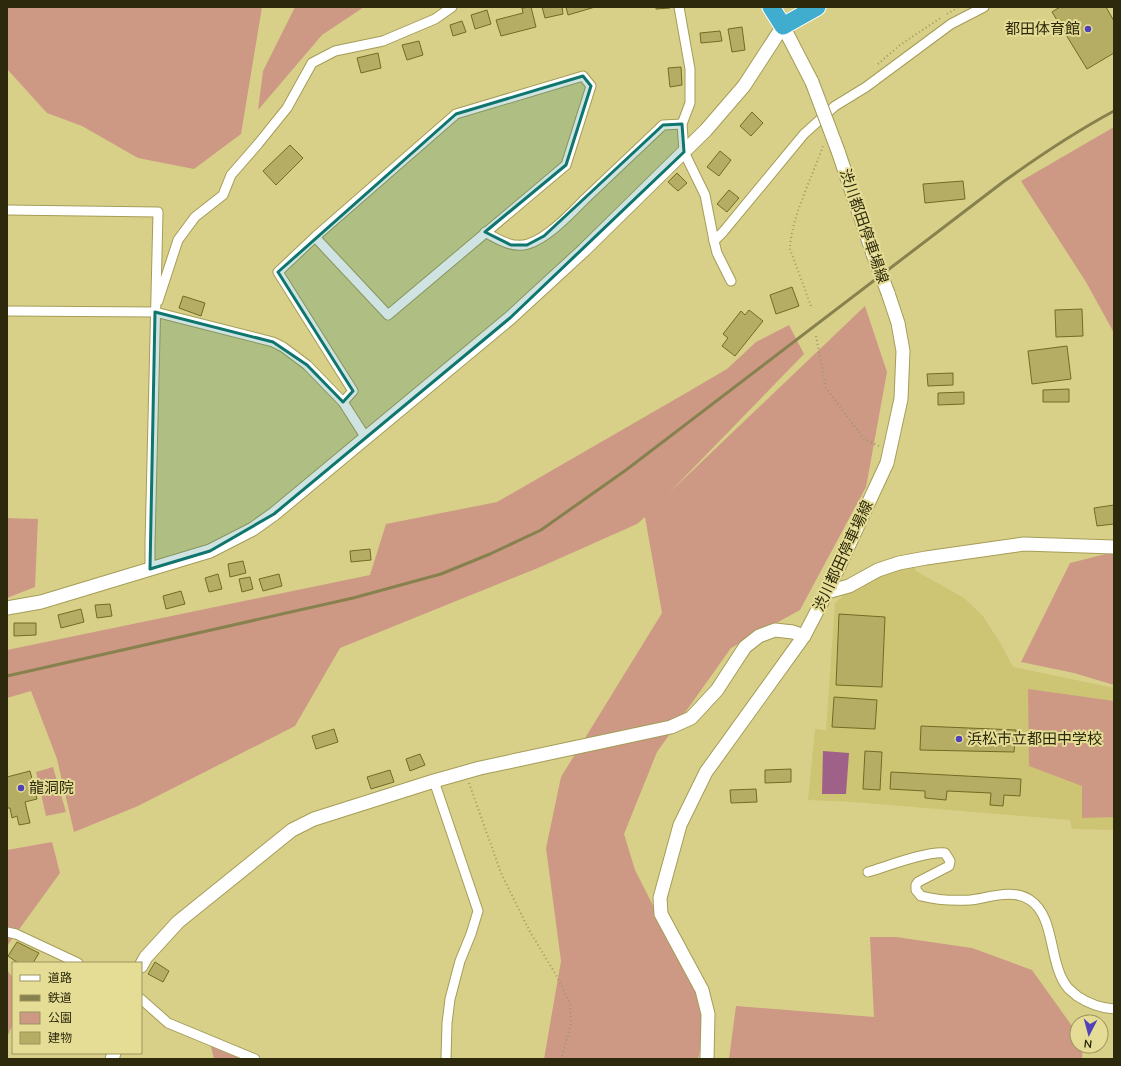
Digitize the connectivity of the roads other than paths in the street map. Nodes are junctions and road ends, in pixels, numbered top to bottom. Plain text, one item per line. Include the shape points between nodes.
1 (452, 7) edge
2 (679, 7) edge
3 (771, 7) edge
4 (817, 7) edge
5 (984, 7) edge
6 (783, 26) junction
7 (682, 124) junction
8 (684, 152) junction
9 (7, 210) edge
10 (485, 232) junction
11 (315, 237) junction
12 (714, 241) junction
13 (731, 281) dead end
14 (7, 311) edge
15 (155, 312) junction
16 (342, 402) junction
17 (366, 438) junction
18 (1114, 547) edge
19 (150, 569) junction
20 (827, 592) junction
21 (7, 608) edge
22 (804, 636) junction
23 (434, 781) junction
24 (868, 872) dead end
25 (7, 932) edge
26 (76, 962) edge
27 (142, 964) edge
28 (142, 1000) edge
29 (1114, 1009) edge
30 (255, 1059) edge
31 (446, 1059) edge
32 (707, 1059) edge

1 - 15 street via 435,19 383,41 335,51 312,63 288,108 231,175 223,195 195,217 178,240
2 - 7 street via 690,69 690,104
3 - 6 highway
4 - 6 highway
5 - 12 street via 951,24 866,87 835,106 804,134
6 - 8 street via 744,86
6 - 20 street, 渋川都田停車場線, bridge via 812,82 838,151 898,323 903,351 901,399 887,463
7 - 8 street
7 - 10 street via 663,125 544,236 527,245 511,245
8 - 12 street via 705,195
8 - 17 street via 510,318
9 - 15 street via 158,212
10 - 11 street via 388,315
10 - 11 street via 566,165 591,86 583,76 456,114
11 - 16 street via 278,272 353,390
12 - 13 street
14 - 15 street
15 - 16 street via 273,342 307,365
15 - 19 street
16 - 17 street
17 - 19 street via 294,499 253,529 210,551
18 - 20 street via 1024,544 926,558 878,570 849,586
19 - 21 street via 41,602
20 - 22 street, 渋川都田停車場線
22 - 23 street via 775,630 759,636 744,647 717,690 691,718 670,727
22 - 32 street, 渋川都田停車場線 via 706,772 680,825 660,898 661,914 702,990 708,1014
23 - 27 street via 314,819 292,830 178,922
23 - 31 street via 478,911 450,999
24 - 29 street via 928,854 946,853 950,861 949,866 916,885 916,890 921,896 950,901 1008,894 1029,899 1037,906 1046,923 1055,962 1068,988 1092,1005
25 - 26 street
28 - 30 street via 168,1024

